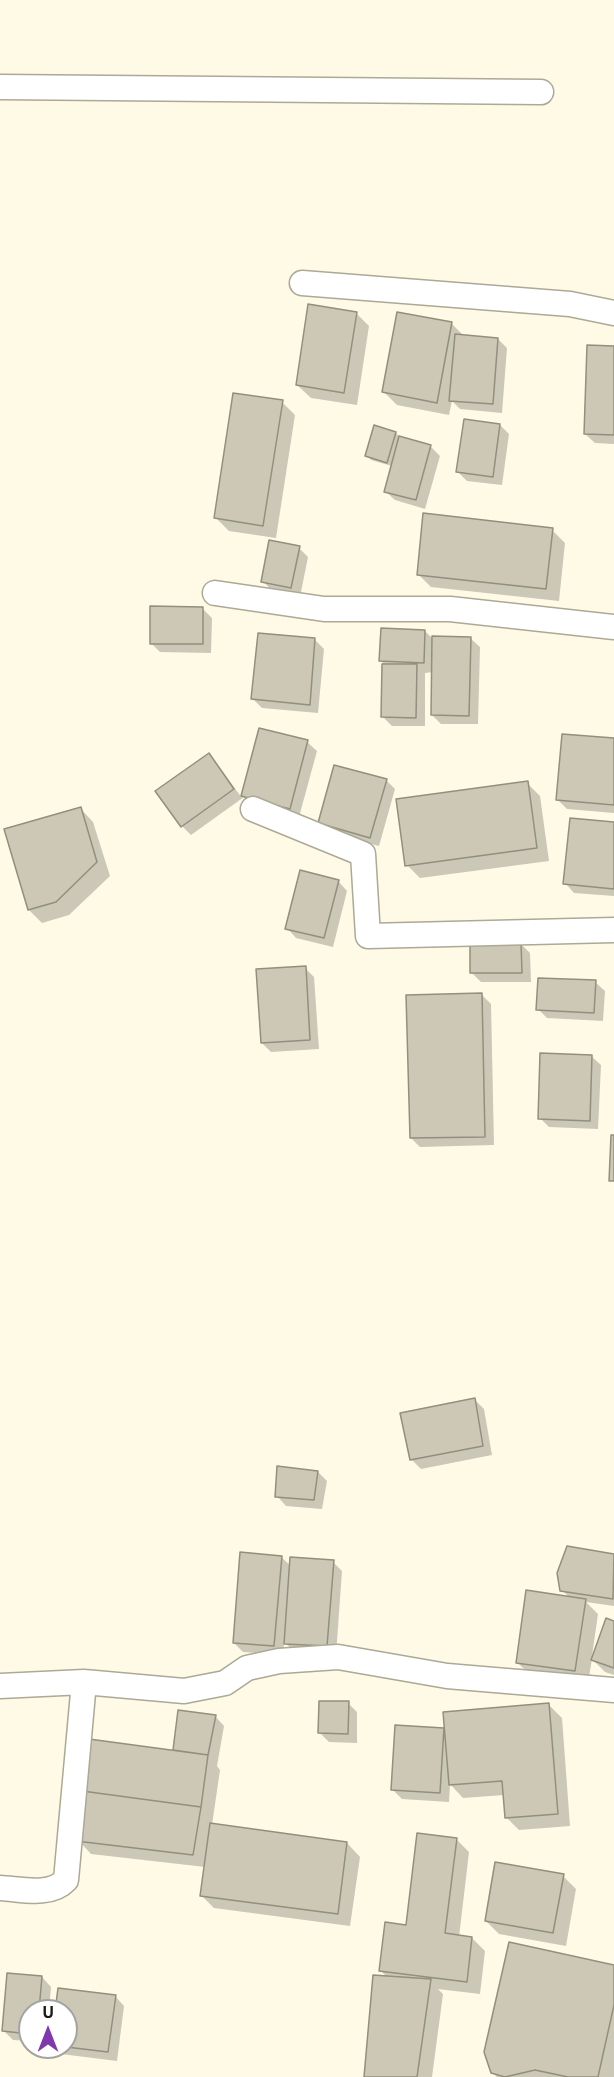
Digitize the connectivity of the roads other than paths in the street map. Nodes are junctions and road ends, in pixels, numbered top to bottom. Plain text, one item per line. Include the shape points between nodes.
1 (0, 87) edge
2 (541, 92) dead end
3 (302, 283) dead end
4 (614, 313) edge
5 (215, 593) dead end
6 (614, 627) edge
7 (253, 809) dead end
8 (614, 930) edge
9 (84, 1682) junction
10 (0, 1686) edge
11 (614, 1689) edge
12 (0, 1888) edge

1 - 2 street
3 - 4 street via 570,304
5 - 6 street via 324,609 450,609
7 - 8 street via 363,854 368,936
9 - 10 street
9 - 11 street via 184,1691 225,1683 247,1668 279,1661 338,1657 447,1676
9 - 12 street via 66,1880 41,1890

